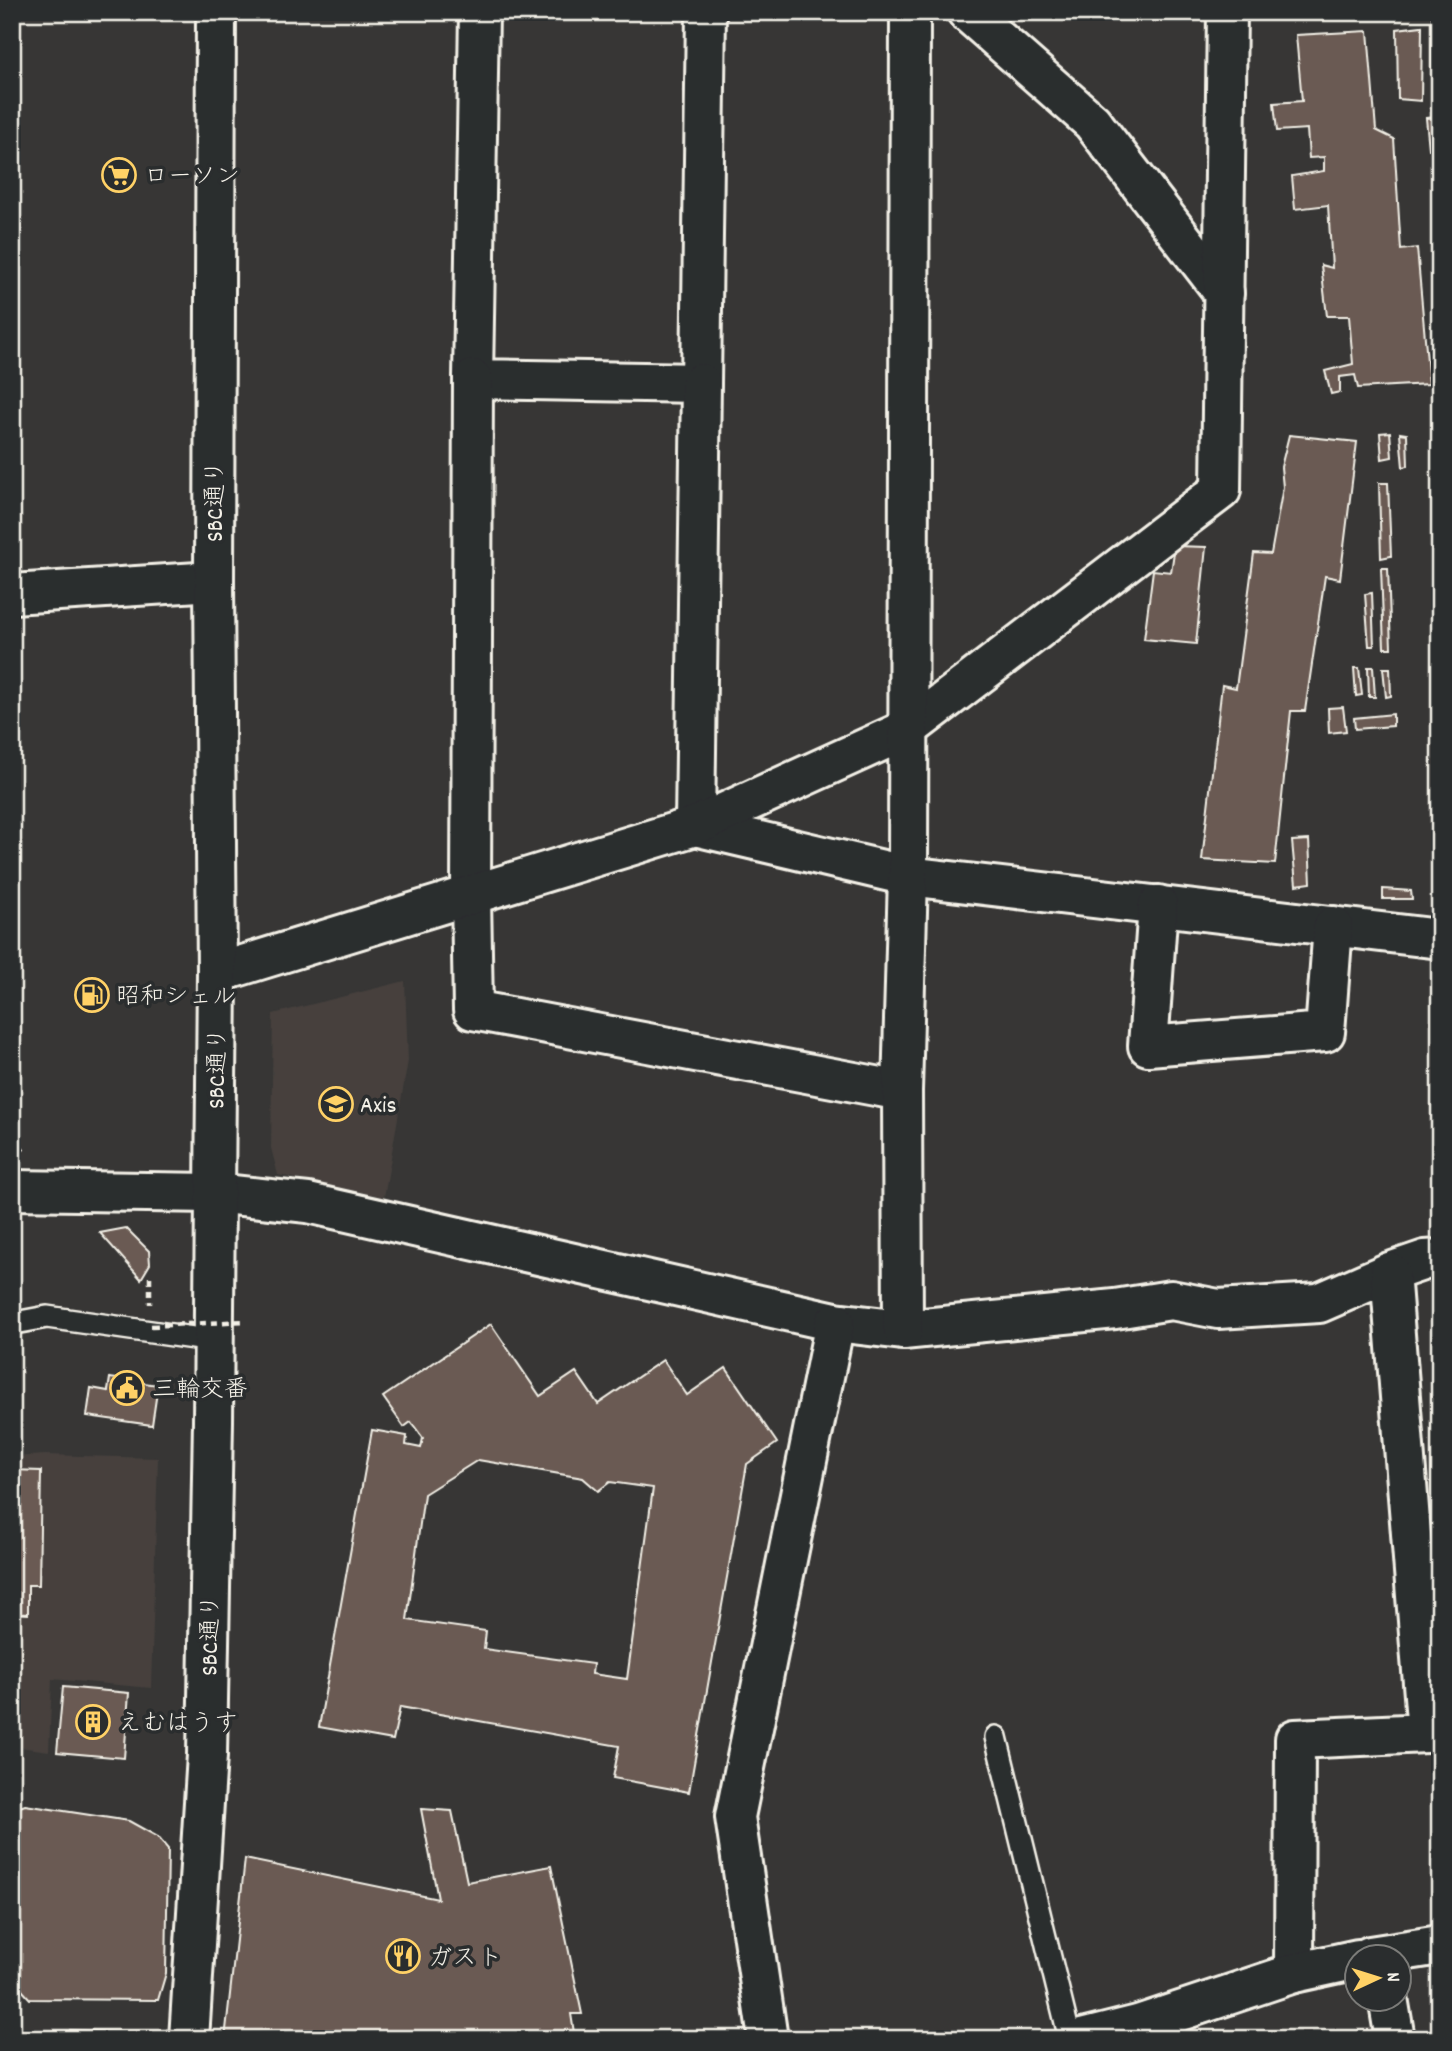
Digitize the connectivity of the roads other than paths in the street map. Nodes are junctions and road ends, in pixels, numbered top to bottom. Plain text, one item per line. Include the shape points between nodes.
1 (216, 12) edge
2 (479, 12) edge
3 (706, 12) edge
4 (910, 12) edge
5 (967, 12) edge
6 (1227, 12) edge
7 (1224, 293) junction
8 (473, 379) junction
9 (702, 383) junction
10 (214, 581) junction
11 (12, 594) edge
12 (908, 729) junction
13 (695, 826) junction
14 (908, 876) junction
15 (471, 896) junction
16 (1158, 905) junction
17 (1333, 926) junction
18 (1440, 939) edge
19 (218, 973) junction
20 (902, 1091) junction
21 (12, 1190) edge
22 (214, 1193) junction
23 (1440, 1259) edge
24 (1390, 1272) junction
25 (20, 1322) dead end
26 (835, 1322) junction
27 (902, 1330) junction
28 (214, 1341) junction
29 (996, 1737) dead end
30 (1440, 1945) edge
31 (1414, 1950) edge
32 (1344, 1963) edge
33 (1294, 1973) junction
34 (1390, 2012) edge
35 (1139, 2032) edge
36 (189, 2039) edge
37 (768, 2039) edge
38 (1070, 2039) edge
39 (1082, 2039) edge
40 (1395, 2039) edge

1 - 10 street, SBC通り
2 - 8 street
3 - 9 street
4 - 12 street
5 - 7 street via 1092,122
6 - 7 street
7 - 12 street via 1221,489
8 - 9 street
8 - 15 street
9 - 13 street
10 - 11 street
10 - 19 street, SBC通り
12 - 13 street
12 - 14 street
13 - 14 street
13 - 15 street
14 - 16 street
14 - 20 street
15 - 19 street
15 - 20 street via 473,1010
16 - 17 street
16 - 17 street via 1149,1046 1325,1032
17 - 18 street
19 - 22 street, SBC通り
20 - 27 street
21 - 22 street
22 - 26 street via 308,1203
22 - 28 street, SBC通り
23 - 24 street
24 - 27 street via 1319,1303 1218,1309 1171,1300
24 - 33 street via 1427,1733 1295,1739
25 - 28 lane via 47,1317
26 - 27 street
26 - 37 street via 735,1817
28 - 36 street, SBC通り via 207,1755
29 - 38 lane
30 - 31 street
32 - 33 street
33 - 35 street
34 - 40 street
35 - 39 street

